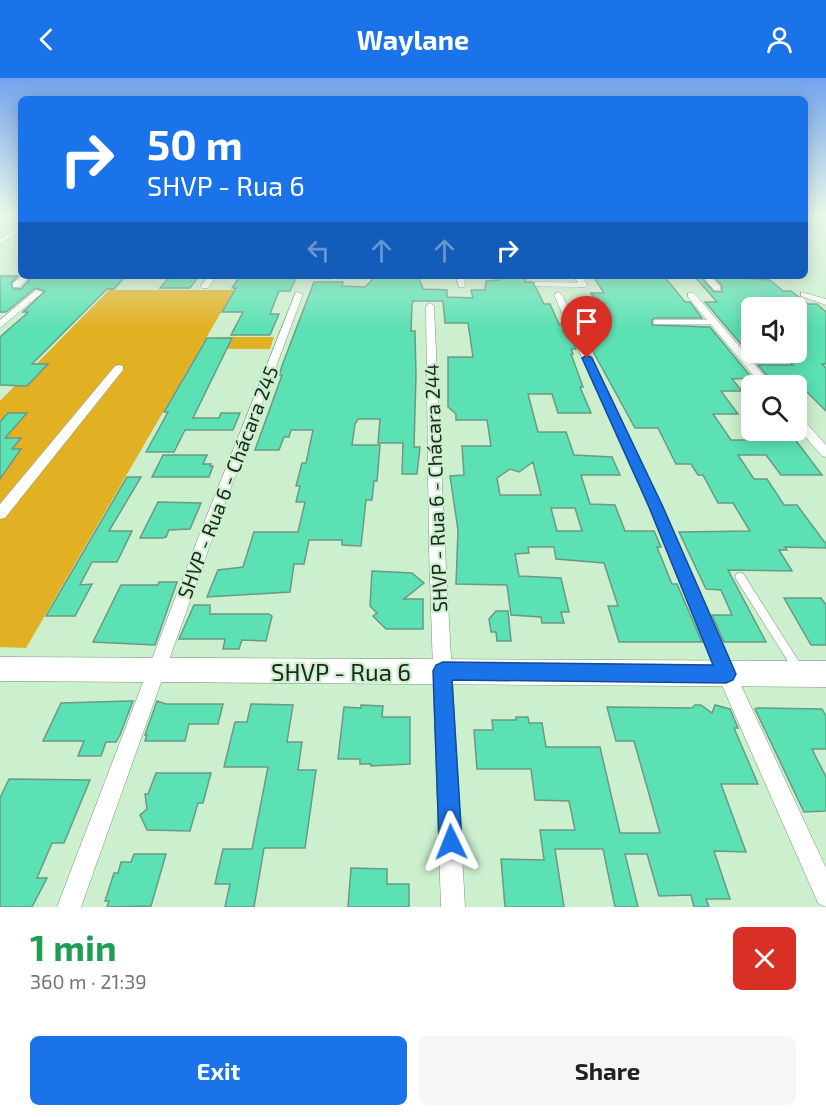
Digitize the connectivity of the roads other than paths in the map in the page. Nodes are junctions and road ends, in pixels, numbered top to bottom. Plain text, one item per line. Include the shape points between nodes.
1 (23, 279) edge
2 (210, 279) edge
3 (580, 279) edge
4 (709, 279) edge
5 (537, 284) dead end
6 (16, 285) dead end
7 (583, 285) joint
8 (205, 286) dead end
9 (717, 288) dead end
10 (39, 292) dead end
11 (299, 294) dead end
12 (804, 294) dead end
13 (558, 295) dead end
14 (691, 295) dead end
15 (826, 302) edge
16 (430, 306) dead end
17 (569, 318) junction
18 (603, 321) dead end
19 (656, 322) dead end
20 (714, 322) junction
21 (0, 325) edge
22 (119, 368) dead end
23 (759, 375) edge
24 (807, 431) edge
25 (826, 453) edge
26 (0, 514) edge
27 (740, 577) dead end
28 (0, 669) edge
29 (157, 671) junction
30 (443, 671) junction
31 (726, 674) junction
32 (814, 674) edge
33 (826, 896) edge
34 (69, 907) edge
35 (453, 907) edge

1 - 6 street
2 - 8 street
3 - 7 street
4 - 9 street
5 - 7 lane
10 - 21 street
11 - 29 street, SHVP - Rua 6 - Chácara 245
12 - 15 street
13 - 17 street
14 - 20 street
16 - 30 street, SHVP - Rua 6 - Chácara 244
17 - 18 lane
17 - 31 street via 656,507
19 - 20 lane
20 - 23 street
22 - 26 street
24 - 25 street
27 - 32 lane
28 - 29 street, SHVP - Rua 6
29 - 30 street, SHVP - Rua 6
29 - 34 street, SHVP - Rua 6 - Chácara 245
30 - 31 street, SHVP - Rua 6
30 - 35 street, SHVP - Rua 6 - Chácara 244
31 - 32 street, SHVP - Rua 6
31 - 33 street

